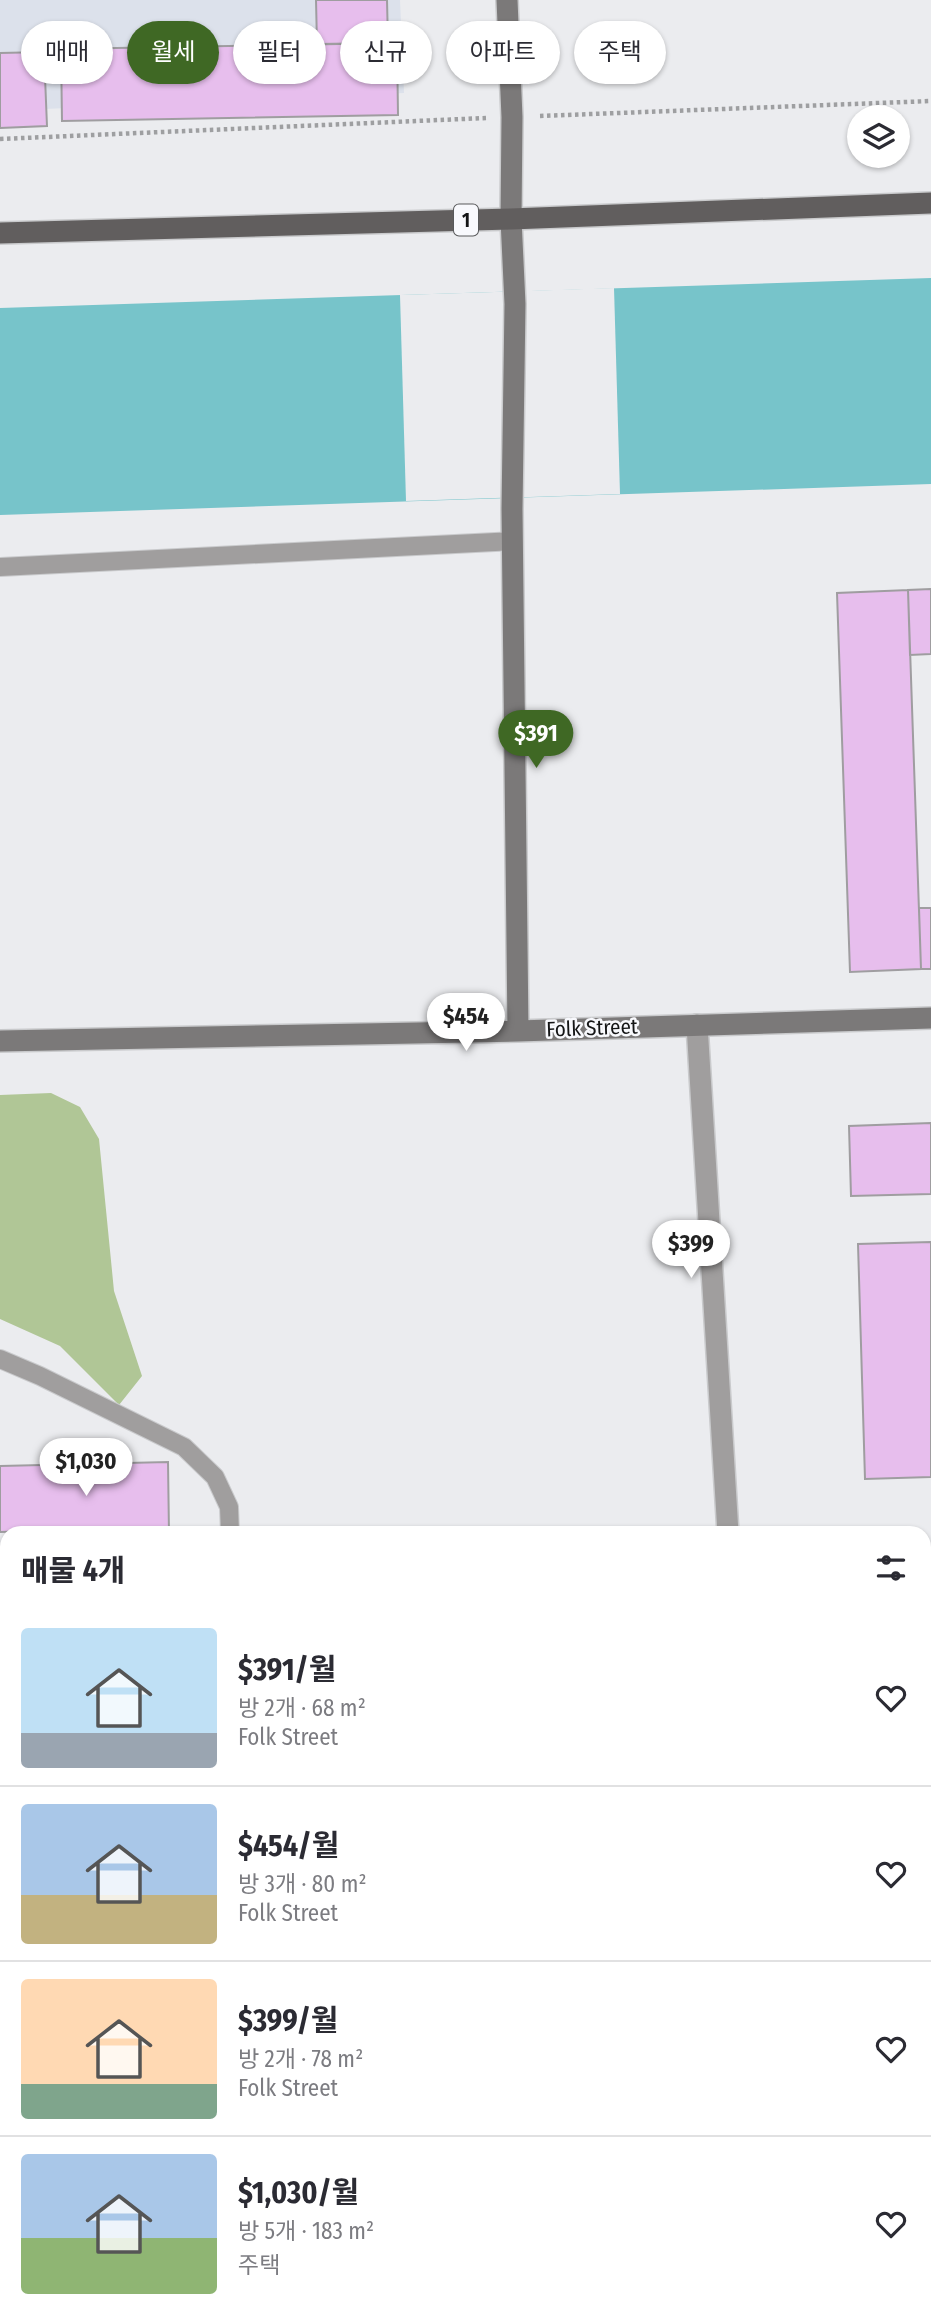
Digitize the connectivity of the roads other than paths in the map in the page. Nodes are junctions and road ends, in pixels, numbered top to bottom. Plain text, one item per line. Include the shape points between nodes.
1 (507, 0) edge
2 (931, 203) edge
3 (511, 219) junction
4 (0, 233) edge
5 (513, 541) junction
6 (0, 567) edge
7 (931, 1018) edge
8 (697, 1025) junction
9 (518, 1031) junction
10 (0, 1041) edge
11 (0, 1359) edge
12 (230, 1526) edge
13 (728, 1526) edge

1 - 3 street
2 - 3 main road, 1
3 - 4 main road, 1
3 - 5 street
5 - 6 lane
5 - 9 street
7 - 8 street, Folk Street
8 - 9 street, Folk Street
8 - 13 street
9 - 10 street, Folk Street
11 - 12 lane via 184,1447 215,1478 229,1507

